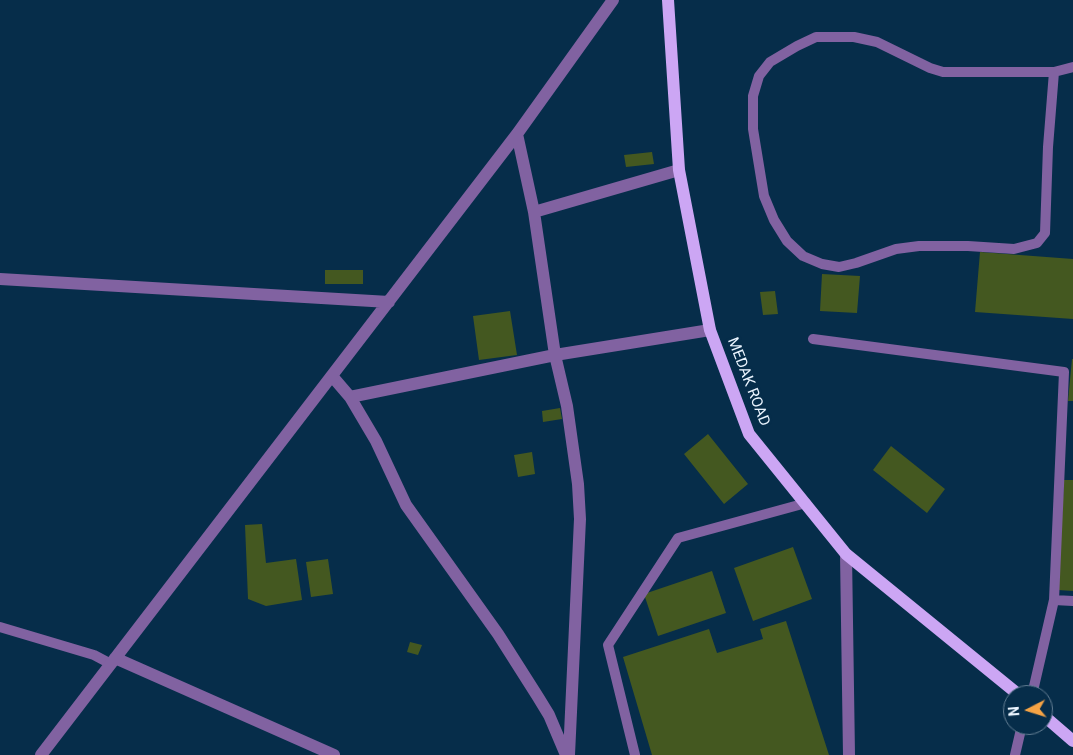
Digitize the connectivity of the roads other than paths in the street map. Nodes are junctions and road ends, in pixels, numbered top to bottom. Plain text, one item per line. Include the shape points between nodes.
1 (613, 0) edge
2 (668, 0) edge
3 (1073, 67) edge
4 (1054, 72) junction
5 (517, 134) junction
6 (679, 170) junction
7 (534, 212) junction
8 (0, 279) edge
9 (390, 302) junction
10 (710, 330) junction
11 (813, 339) dead end
12 (555, 355) junction
13 (332, 376) junction
14 (350, 397) junction
15 (806, 503) junction
16 (846, 554) junction
17 (1054, 600) junction
18 (1073, 601) edge
19 (0, 626) edge
20 (113, 661) junction
21 (1007, 685) edge
22 (1034, 685) edge
23 (1053, 724) edge
24 (1020, 735) edge
25 (1073, 741) edge
26 (41, 755) edge
27 (334, 755) edge
28 (568, 755) edge
29 (635, 755) edge
30 (849, 755) edge
31 (1015, 755) edge

1 - 5 street
2 - 6 main road, MEDAK ROAD
3 - 4 lane
4 - 4 lane via 944,72 877,42 854,38 816,37 797,46 770,62 759,76 753,96 753,129 764,196 774,220 787,241 803,256 838,266 896,249 919,246 1014,249 1037,243 1045,233
5 - 7 street
5 - 9 street
6 - 7 street
6 - 10 main road, MEDAK ROAD
7 - 12 street
8 - 9 street
9 - 13 street
10 - 12 street
10 - 15 main road, MEDAK ROAD via 749,434
11 - 17 lane via 1064,372
12 - 14 street
12 - 28 street via 567,406 580,519
13 - 14 street
13 - 20 street
14 - 28 street via 376,441 406,505 498,634 549,715
15 - 16 main road, MEDAK ROAD
15 - 29 lane via 678,538 608,645
16 - 21 main road, MEDAK ROAD
16 - 30 street
17 - 18 lane
17 - 22 lane
19 - 20 lane
20 - 26 street
20 - 27 street
23 - 25 main road
24 - 31 lane

